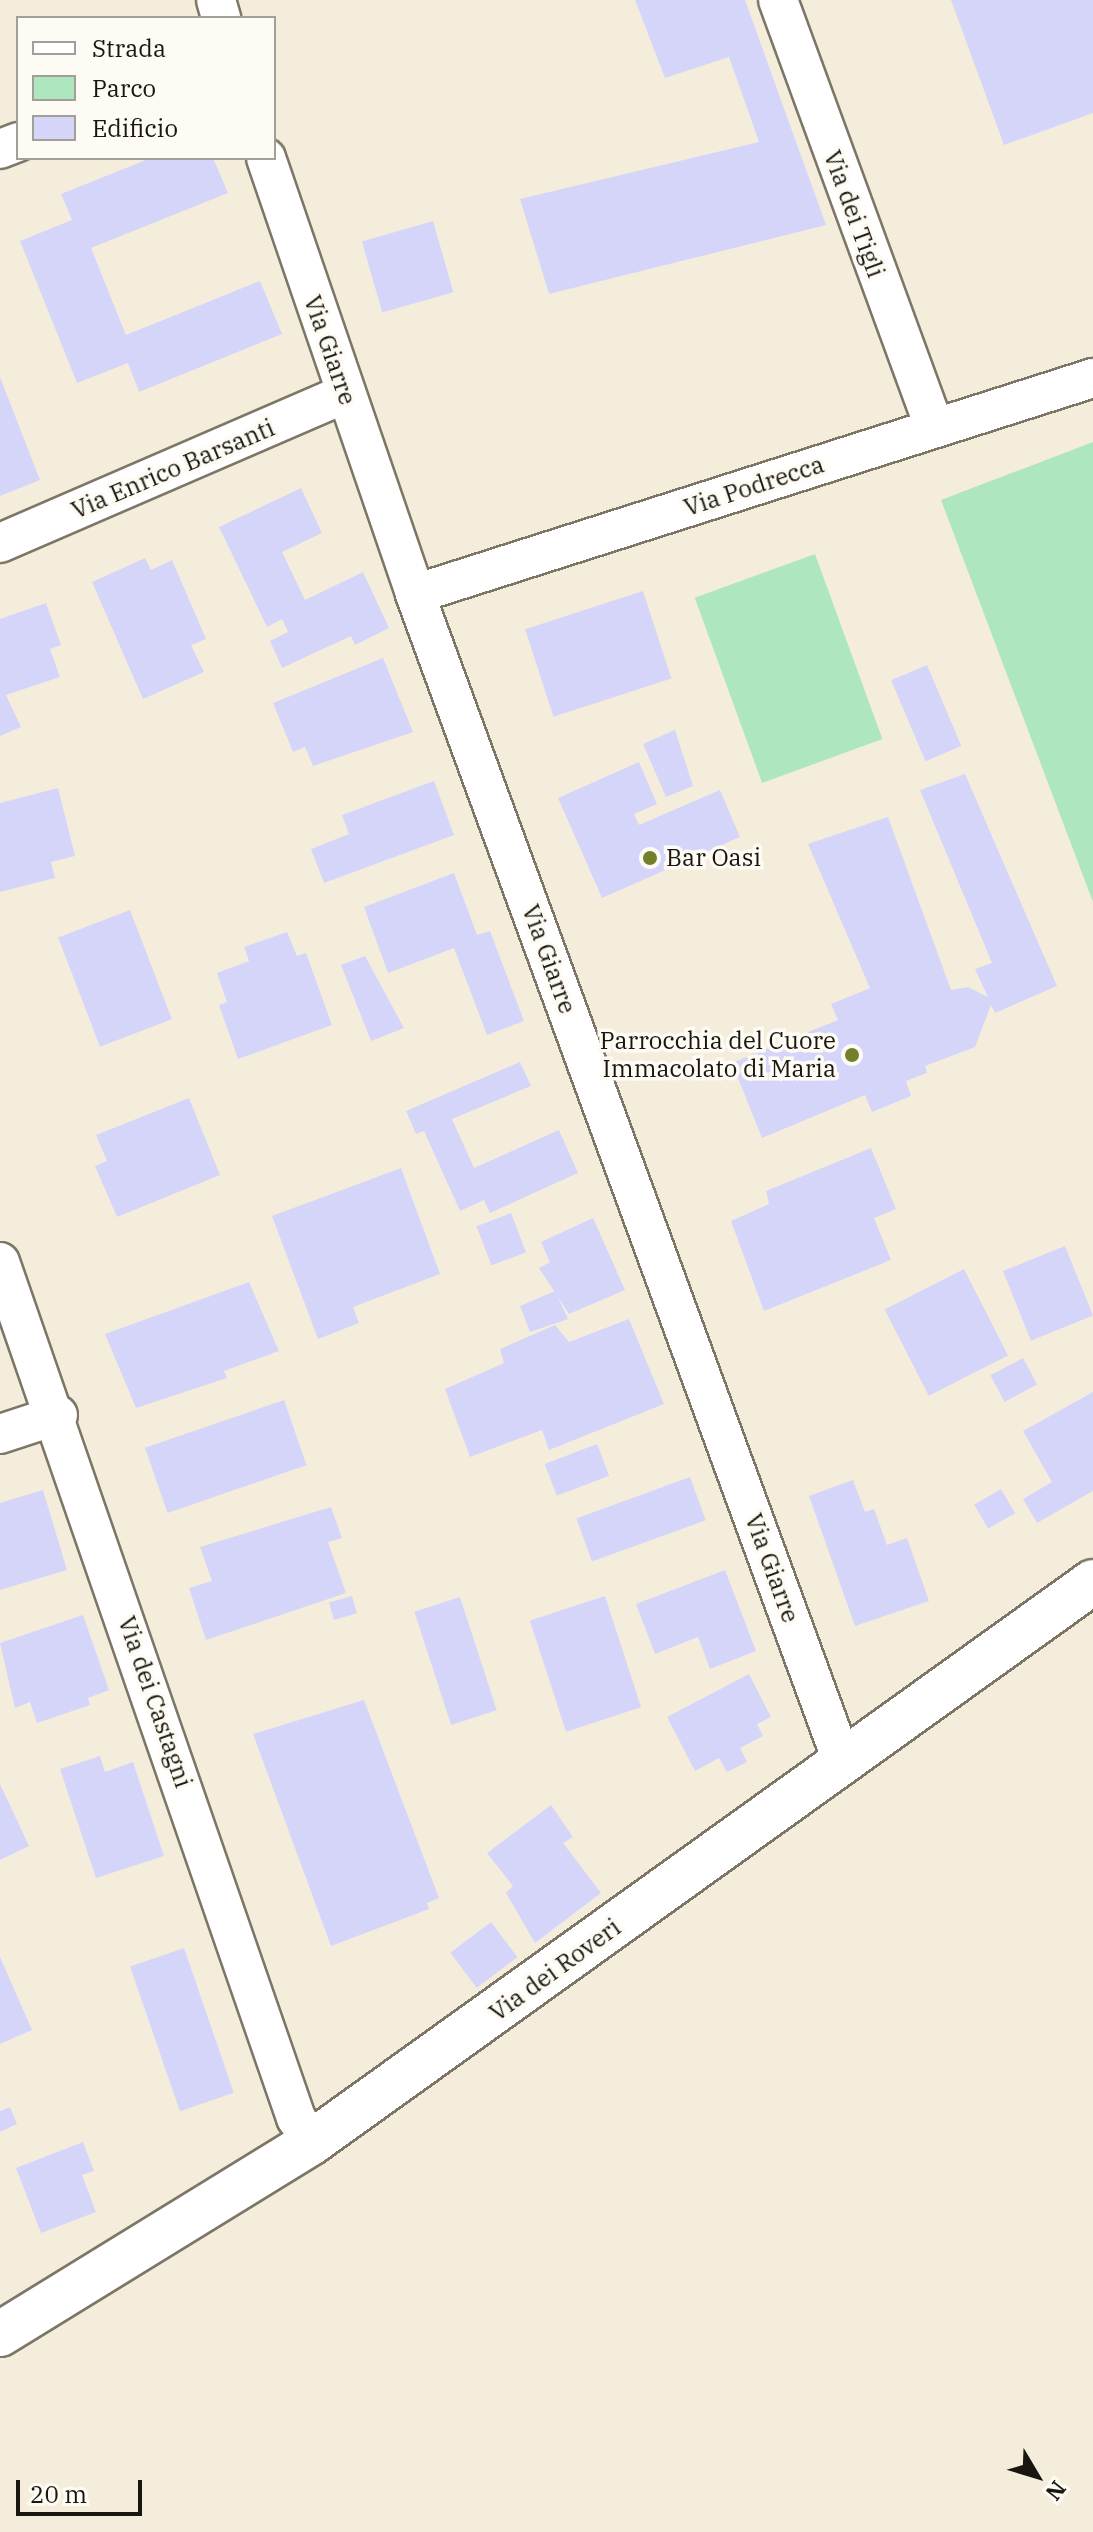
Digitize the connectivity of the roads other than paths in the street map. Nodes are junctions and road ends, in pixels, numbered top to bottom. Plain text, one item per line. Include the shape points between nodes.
1 (778, 0) edge
2 (267, 160) edge
3 (1093, 378) edge
4 (345, 394) junction
5 (934, 427) junction
6 (0, 543) edge
7 (415, 594) junction
8 (0, 1262) edge
9 (58, 1415) junction
10 (0, 1434) edge
11 (1093, 1582) edge
12 (841, 1758) junction
13 (312, 2142) junction
14 (0, 2334) edge

1 - 5 street, Via dei Tigli
2 - 4 street, Via Giarre
3 - 5 street, Via Podrecca
4 - 6 street, Via Enrico Barsanti
4 - 7 street, Via Giarre
5 - 7 street, Via Podrecca
7 - 12 street, Via Giarre
8 - 9 street, Via dei Castagni
9 - 10 street
9 - 13 street, Via dei Castagni via 296,2118
11 - 12 street, Via dei Roveri
12 - 13 street, Via dei Roveri
13 - 14 street, Via dei Roveri

